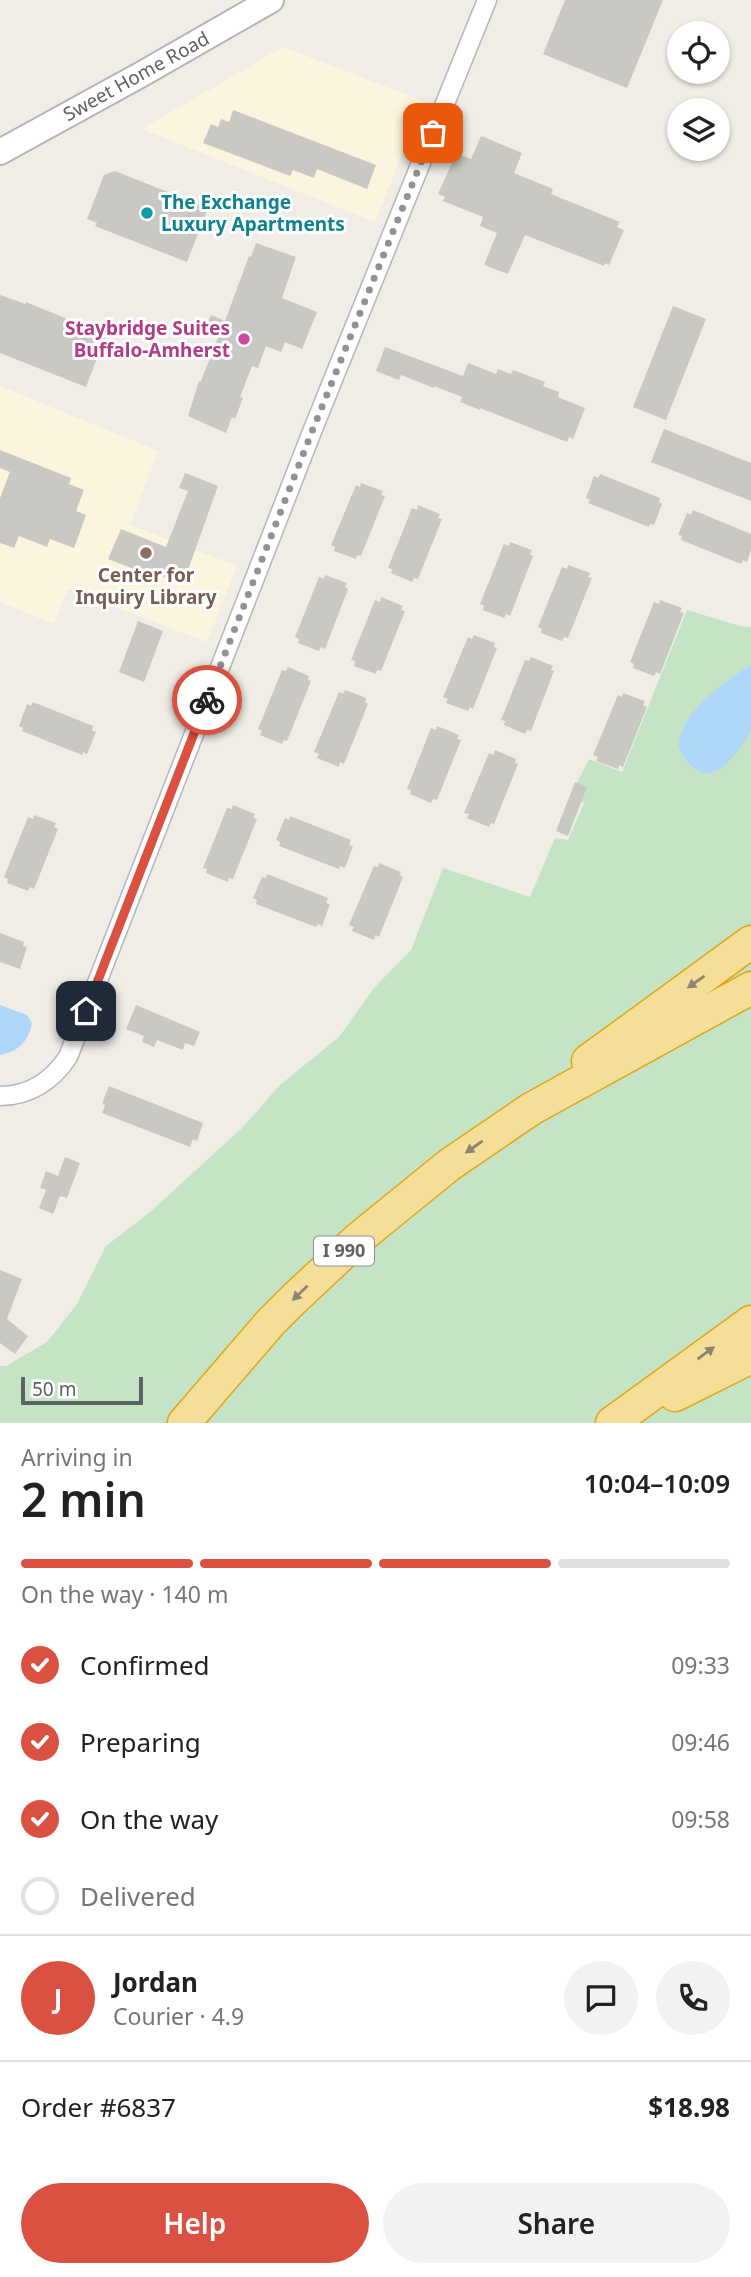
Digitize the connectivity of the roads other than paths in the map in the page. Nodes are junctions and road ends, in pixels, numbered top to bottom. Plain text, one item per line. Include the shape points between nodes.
1 (271, 0) edge
2 (486, 0) edge
3 (0, 152) edge
4 (751, 942) edge
5 (751, 988) edge
6 (0, 1096) edge
7 (530, 1108) junction
8 (751, 1322) edge
9 (751, 1357) edge
10 (184, 1423) edge
11 (612, 1423) edge

1 - 3 main road, Sweet Home Road
2 - 6 street via 68,1057 42,1084
4 -> 7 highway via 606,1046
5 - 7 highway
7 -> 10 highway, I 990 via 449,1165 337,1258 270,1323
11 -> 8 highway
9 - 11 highway

